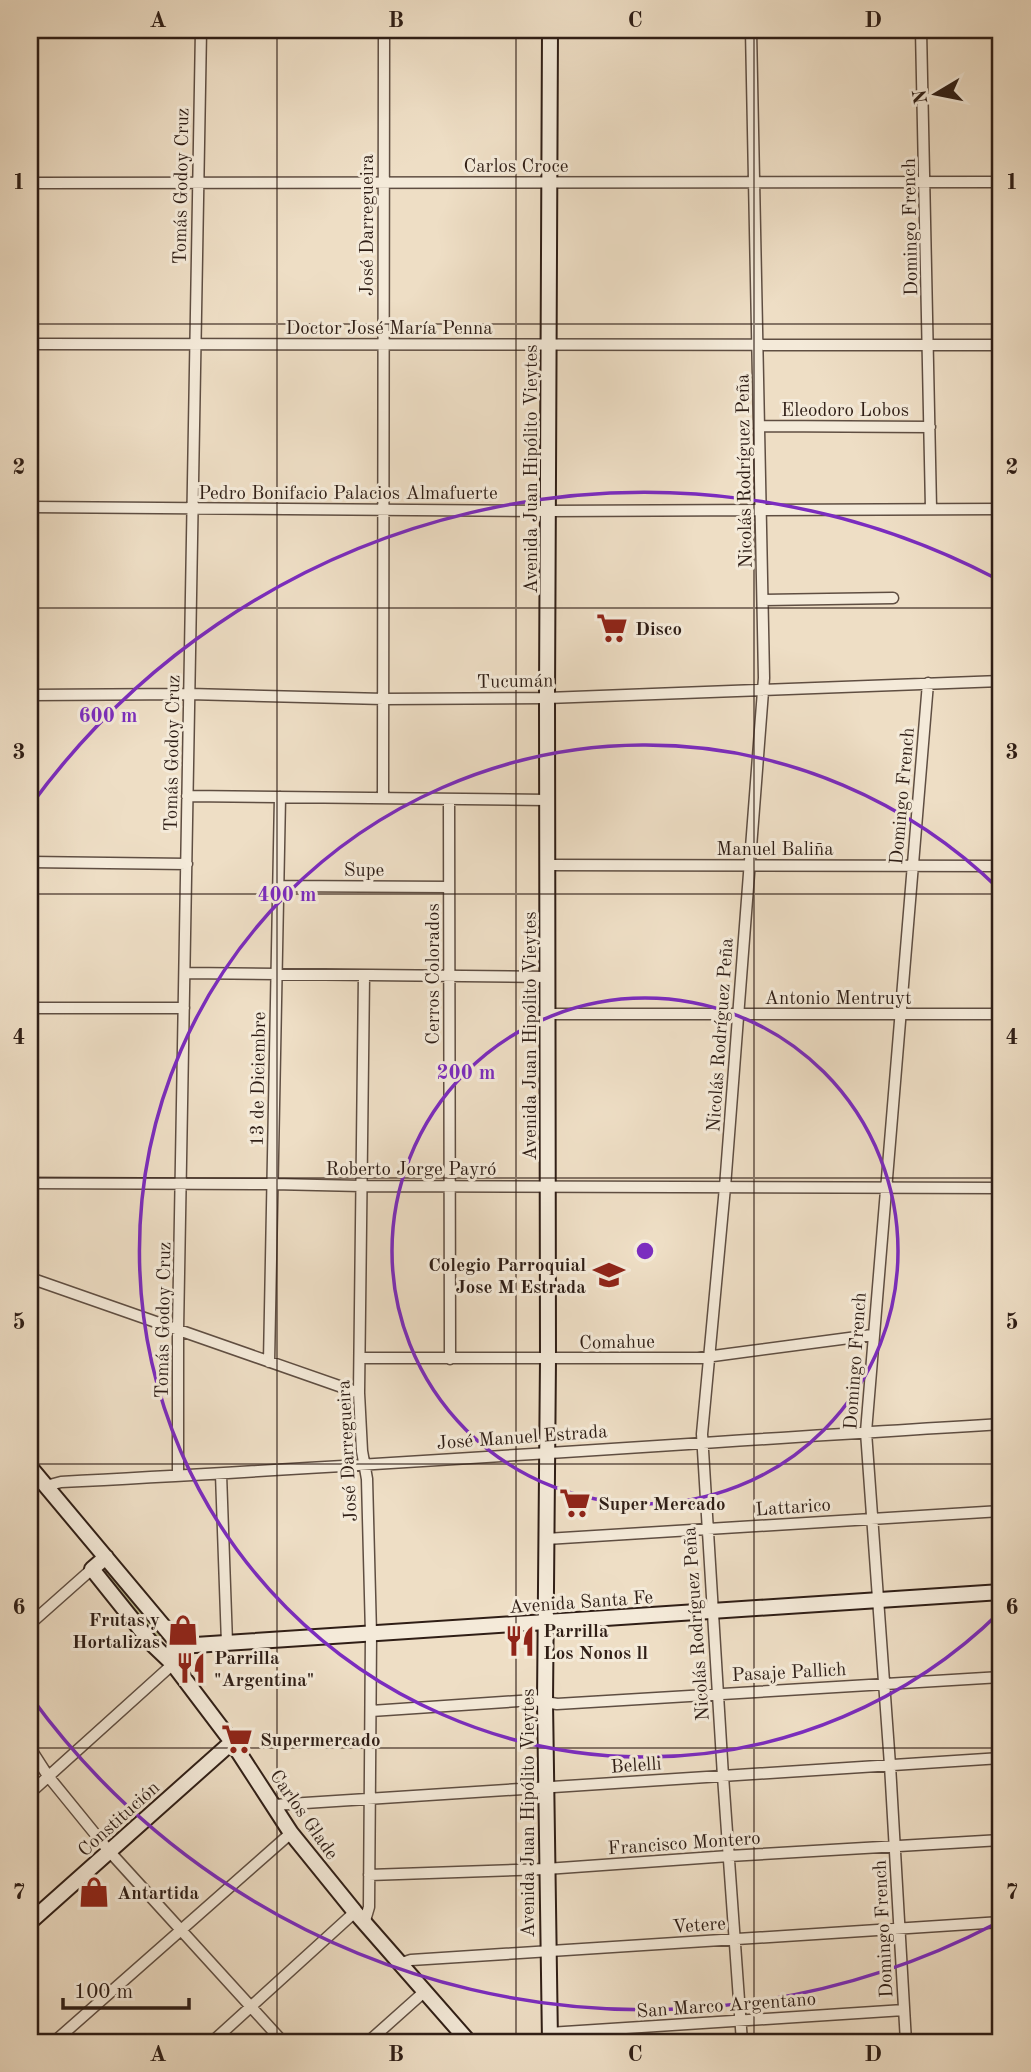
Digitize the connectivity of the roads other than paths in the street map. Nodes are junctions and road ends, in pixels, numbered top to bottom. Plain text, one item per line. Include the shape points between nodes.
1 (201, 30) edge
2 (384, 30) edge
3 (550, 30) edge
4 (751, 30) edge
5 (921, 30) edge
6 (383, 182) junction
7 (925, 182) junction
8 (1001, 182) edge
9 (30, 183) edge
10 (197, 183) junction
11 (550, 183) junction
12 (753, 183) junction
13 (30, 344) edge
14 (384, 344) junction
15 (550, 344) junction
16 (928, 344) junction
17 (195, 345) junction
18 (758, 345) junction
19 (1001, 345) edge
20 (759, 426) junction
21 (930, 427) junction
22 (30, 508) edge
23 (931, 508) junction
24 (192, 509) junction
25 (1001, 509) edge
26 (383, 510) junction
27 (761, 510) junction
28 (549, 511) junction
29 (893, 598) dead end
30 (763, 600) junction
31 (1001, 681) edge
32 (928, 683) junction
33 (764, 690) junction
34 (189, 694) junction
35 (30, 695) edge
36 (547, 698) junction
37 (384, 699) junction
38 (187, 796) junction
39 (280, 797) junction
40 (383, 798) junction
41 (449, 799) junction
42 (548, 800) junction
43 (30, 862) edge
44 (187, 864) junction
45 (548, 865) junction
46 (750, 865) junction
47 (912, 866) junction
48 (1001, 866) edge
49 (278, 886) junction
50 (449, 887) junction
51 (185, 974) junction
52 (276, 974) junction
53 (364, 975) junction
54 (449, 976) junction
55 (549, 977) junction
56 (30, 1008) edge
57 (184, 1008) junction
58 (738, 1013) junction
59 (548, 1014) junction
60 (1001, 1014) edge
61 (901, 1015) junction
62 (30, 1183) edge
63 (181, 1184) junction
64 (272, 1184) junction
65 (361, 1186) junction
66 (450, 1186) junction
67 (548, 1187) junction
68 (725, 1187) junction
69 (886, 1188) junction
70 (1001, 1188) edge
71 (30, 1278) edge
72 (178, 1330) junction
73 (872, 1335) junction
74 (709, 1357) junction
75 (360, 1358) junction
76 (450, 1359) junction
77 (548, 1359) junction
78 (269, 1362) junction
79 (359, 1393) junction
80 (1001, 1424) edge
81 (866, 1432) junction
82 (702, 1441) junction
83 (546, 1452) junction
84 (365, 1465) junction
85 (30, 1467) edge
86 (221, 1474) junction
87 (178, 1476) junction
88 (46, 1486) junction
89 (1001, 1511) edge
90 (872, 1519) junction
91 (707, 1529) junction
92 (546, 1539) junction
93 (106, 1558) junction
94 (92, 1569) junction
95 (1001, 1592) edge
96 (877, 1600) junction
97 (712, 1612) junction
98 (546, 1622) junction
99 (30, 1624) edge
100 (371, 1634) junction
101 (227, 1643) junction
102 (180, 1646) junction
103 (170, 1660) junction
104 (1001, 1677) edge
105 (883, 1683) junction
106 (717, 1693) junction
107 (545, 1702) junction
108 (371, 1711) junction
109 (232, 1742) junction
110 (30, 1748) edge
111 (1001, 1758) edge
112 (890, 1765) junction
113 (48, 1776) junction
114 (723, 1776) junction
115 (545, 1787) junction
116 (30, 1793) edge
117 (369, 1798) junction
118 (274, 1805) junction
119 (291, 1833) junction
120 (1001, 1839) edge
121 (895, 1846) junction
122 (109, 1851) junction
123 (729, 1856) junction
124 (546, 1869) junction
125 (369, 1875) junction
126 (359, 1918) junction
127 (30, 1922) edge
128 (1001, 1922) edge
129 (181, 1929) junction
130 (900, 1929) junction
131 (735, 1939) junction
132 (547, 1951) junction
133 (399, 1964) junction
134 (424, 1992) junction
135 (251, 2008) junction
136 (904, 2010) junction
137 (740, 2021) junction
138 (550, 2038) edge
139 (54, 2042) edge
140 (212, 2042) edge
141 (283, 2042) edge
142 (368, 2042) edge
143 (469, 2042) edge
144 (741, 2042) edge
145 (906, 2042) edge

1 - 10 street, Tomás Godoy Cruz
2 - 6 street, José Darregueira
3 - 11 street, Avenida Juan Hipólito Vieytes
4 - 12 street, Nicolás Rodríguez Peña
5 - 7 street, Domingo French
6 - 10 street, Carlos Croce
6 - 11 street, Carlos Croce
6 - 14 street, José Darregueira
7 - 8 street, Carlos Croce
7 - 12 street, Carlos Croce
7 - 16 street, Domingo French
9 - 10 street, Carlos Croce
10 - 17 street, Tomás Godoy Cruz
11 - 12 street, Carlos Croce
11 - 15 street, Avenida Juan Hipólito Vieytes
12 - 18 street, Nicolás Rodríguez Peña
13 - 17 street, Doctor José María Penna
14 - 15 street, Doctor José María Penna
14 - 17 street, Doctor José María Penna
14 - 26 street, José Darregueira
15 - 18 street, Doctor José María Penna
15 - 28 street, Avenida Juan Hipólito Vieytes
16 - 18 street, Doctor José María Penna
16 - 19 street, Doctor José María Penna
16 - 21 street, Domingo French
17 - 24 street, Tomás Godoy Cruz
18 - 20 street, Nicolás Rodríguez Peña
20 - 21 street, Eleodoro Lobos
20 - 27 street, Nicolás Rodríguez Peña
21 - 23 street, Domingo French
22 - 24 street, Pedro Bonifacio Palacios Almafuerte
23 - 25 street, Pedro Bonifacio Palacios Almafuerte
23 - 27 street, Pedro Bonifacio Palacios Almafuerte
24 - 26 street, Pedro Bonifacio Palacios Almafuerte
24 - 34 street, Tomás Godoy Cruz
26 - 28 street, Pedro Bonifacio Palacios Almafuerte
26 - 37 street, José Darregueira
27 - 28 street, Pedro Bonifacio Palacios Almafuerte
27 - 30 street, Nicolás Rodríguez Peña
28 - 36 street, Avenida Juan Hipólito Vieytes
29 - 30 street
30 - 33 street, Nicolás Rodríguez Peña
31 - 32 street, Tucumán
32 - 33 street, Tucumán
32 - 47 street, Domingo French
33 - 36 street, Tucumán
33 - 46 street, Nicolás Rodríguez Peña
34 - 35 street, Tucumán
34 - 37 street, Tucumán
34 - 38 street, Tomás Godoy Cruz
36 - 37 street, Tucumán
36 - 42 street, Avenida Juan Hipólito Vieytes
37 - 40 street, José Darregueira
38 - 39 street
38 - 44 street, Tomás Godoy Cruz
39 - 40 street
39 - 49 street, 13 de Diciembre
40 - 41 street
41 - 42 street
41 - 50 street, Cerros Colorados
42 - 45 street, Avenida Juan Hipólito Vieytes
43 - 44 street
44 - 51 street, Tomás Godoy Cruz
45 - 46 street, Manuel Baliña
45 - 55 street, Avenida Juan Hipólito Vieytes
46 - 47 street, Manuel Baliña
46 - 58 street, Nicolás Rodríguez Peña
47 - 48 street, Manuel Baliña
47 - 61 street, Domingo French
49 - 50 street, Supe
49 - 52 street, 13 de Diciembre
50 - 54 street, Cerros Colorados
51 - 52 street
51 - 57 street, Tomás Godoy Cruz
52 - 53 street
52 - 64 street, 13 de Diciembre
53 - 54 street
53 - 65 street, José Darregueira
54 - 55 street
54 - 66 street, Cerros Colorados
55 - 59 street, Avenida Juan Hipólito Vieytes
56 - 57 street
57 - 63 street, Tomás Godoy Cruz
58 - 59 street, Antonio Mentruyt
58 - 61 street, Antonio Mentruyt
58 - 68 street, Nicolás Rodríguez Peña
59 - 67 street, Avenida Juan Hipólito Vieytes
60 - 61 street, Antonio Mentruyt
61 - 69 street, Domingo French
62 - 63 street, Roberto Jorge Payró
63 - 64 street, Roberto Jorge Payró
63 - 72 street, Tomás Godoy Cruz
64 - 65 street, Roberto Jorge Payró
64 - 78 street, 13 de Diciembre
65 - 66 street, Roberto Jorge Payró
65 - 75 street, José Darregueira
66 - 67 street, Roberto Jorge Payró
66 - 76 street, Cerros Colorados
67 - 68 street, Roberto Jorge Payró
67 - 77 street, Avenida Juan Hipólito Vieytes
68 - 69 street, Roberto Jorge Payró
68 - 74 street, Nicolás Rodríguez Peña
69 - 70 street, Roberto Jorge Payró
69 - 73 street, Domingo French
71 - 72 street
72 - 78 street
72 - 87 street, Tomás Godoy Cruz
73 - 74 street, Comahue
73 - 81 street, Domingo French
74 - 77 street, Comahue
74 - 82 street, Nicolás Rodríguez Peña
75 - 76 street, Comahue
75 - 79 street, José Darregueira
76 - 77 street, Comahue
77 - 83 street, Avenida Juan Hipólito Vieytes
78 - 79 street
79 - 84 street, José Darregueira
80 - 81 street, José Manuel Estrada
81 - 82 street, José Manuel Estrada
81 - 90 street, Domingo French
82 - 83 street, José Manuel Estrada
82 - 91 street, Nicolás Rodríguez Peña
83 - 84 street, José Manuel Estrada
83 - 92 street, Avenida Juan Hipólito Vieytes
84 - 86 street, José Manuel Estrada
84 - 100 street, José Darregueira
85 - 88 street
86 - 87 street, José Manuel Estrada
86 - 101 street
87 - 88 street, José Manuel Estrada
88 - 93 street
89 - 90 street, Lattarico
90 - 91 street, Lattarico
90 - 96 street, Domingo French
91 - 92 street, Lattarico
91 - 97 street, Nicolás Rodríguez Peña
92 - 98 street, Avenida Juan Hipólito Vieytes
93 - 94 street
93 - 102 street
94 - 99 street
94 - 103 street, Carlos Glade
95 - 96 street, Avenida Santa Fe
96 - 97 street, Avenida Santa Fe
96 - 105 street, Domingo French
97 - 98 street, Avenida Santa Fe
97 - 106 street, Nicolás Rodríguez Peña
98 - 100 street, Avenida Santa Fe
98 - 107 street, Avenida Juan Hipólito Vieytes
100 - 101 street, Avenida Santa Fe
100 - 108 street, José Darregueira
101 - 102 street, Avenida Santa Fe
102 - 103 street
103 - 109 street, Carlos Glade
103 - 113 street
104 - 105 street, Pasaje Pallich
105 - 106 street, Pasaje Pallich
105 - 112 street, Domingo French
106 - 107 street, Pasaje Pallich
106 - 114 street, Nicolás Rodríguez Peña
107 - 108 street, Pasaje Pallich
107 - 115 street, Avenida Juan Hipólito Vieytes
108 - 117 street, José Darregueira
109 - 118 street, Carlos Glade
109 - 122 street, Constitución
110 - 113 street
111 - 112 street, Belelli
112 - 114 street, Belelli
112 - 121 street, Domingo French
113 - 116 street
113 - 122 street
114 - 115 street, Belelli
114 - 123 street, Nicolás Rodríguez Peña
115 - 117 street, Belelli
115 - 124 street, Avenida Juan Hipólito Vieytes
117 - 118 street, Belelli
117 - 125 street, José Darregueira
118 - 119 street, Carlos Glade
119 - 126 street, Carlos Glade
119 - 129 street
120 - 121 street, Francisco Montero
121 - 123 street, Francisco Montero
121 - 130 street, Domingo French
122 - 127 street, Constitución
122 - 129 street
123 - 124 street, Francisco Montero
123 - 131 street, Nicolás Rodríguez Peña
124 - 125 street, Francisco Montero
124 - 132 street, Avenida Juan Hipólito Vieytes
125 - 126 street, José Darregueira via 369,1907
126 - 133 street, Carlos Glade
126 - 135 street
128 - 130 street, Vetere
129 - 135 street
129 - 139 street
130 - 131 street, Vetere
130 - 136 street, Domingo French
131 - 132 street, Vetere
131 - 137 street, Nicolás Rodríguez Peña
132 - 133 street, Vetere
132 - 138 street, Avenida Juan Hipólito Vieytes
133 - 134 street, Carlos Glade
134 - 142 street
134 - 143 street, Carlos Glade
135 - 140 street
135 - 141 street
136 - 137 street, San Marco Argentano
136 - 145 street, Domingo French
137 - 138 street, San Marco Argentano
137 - 144 street, Nicolás Rodríguez Peña

